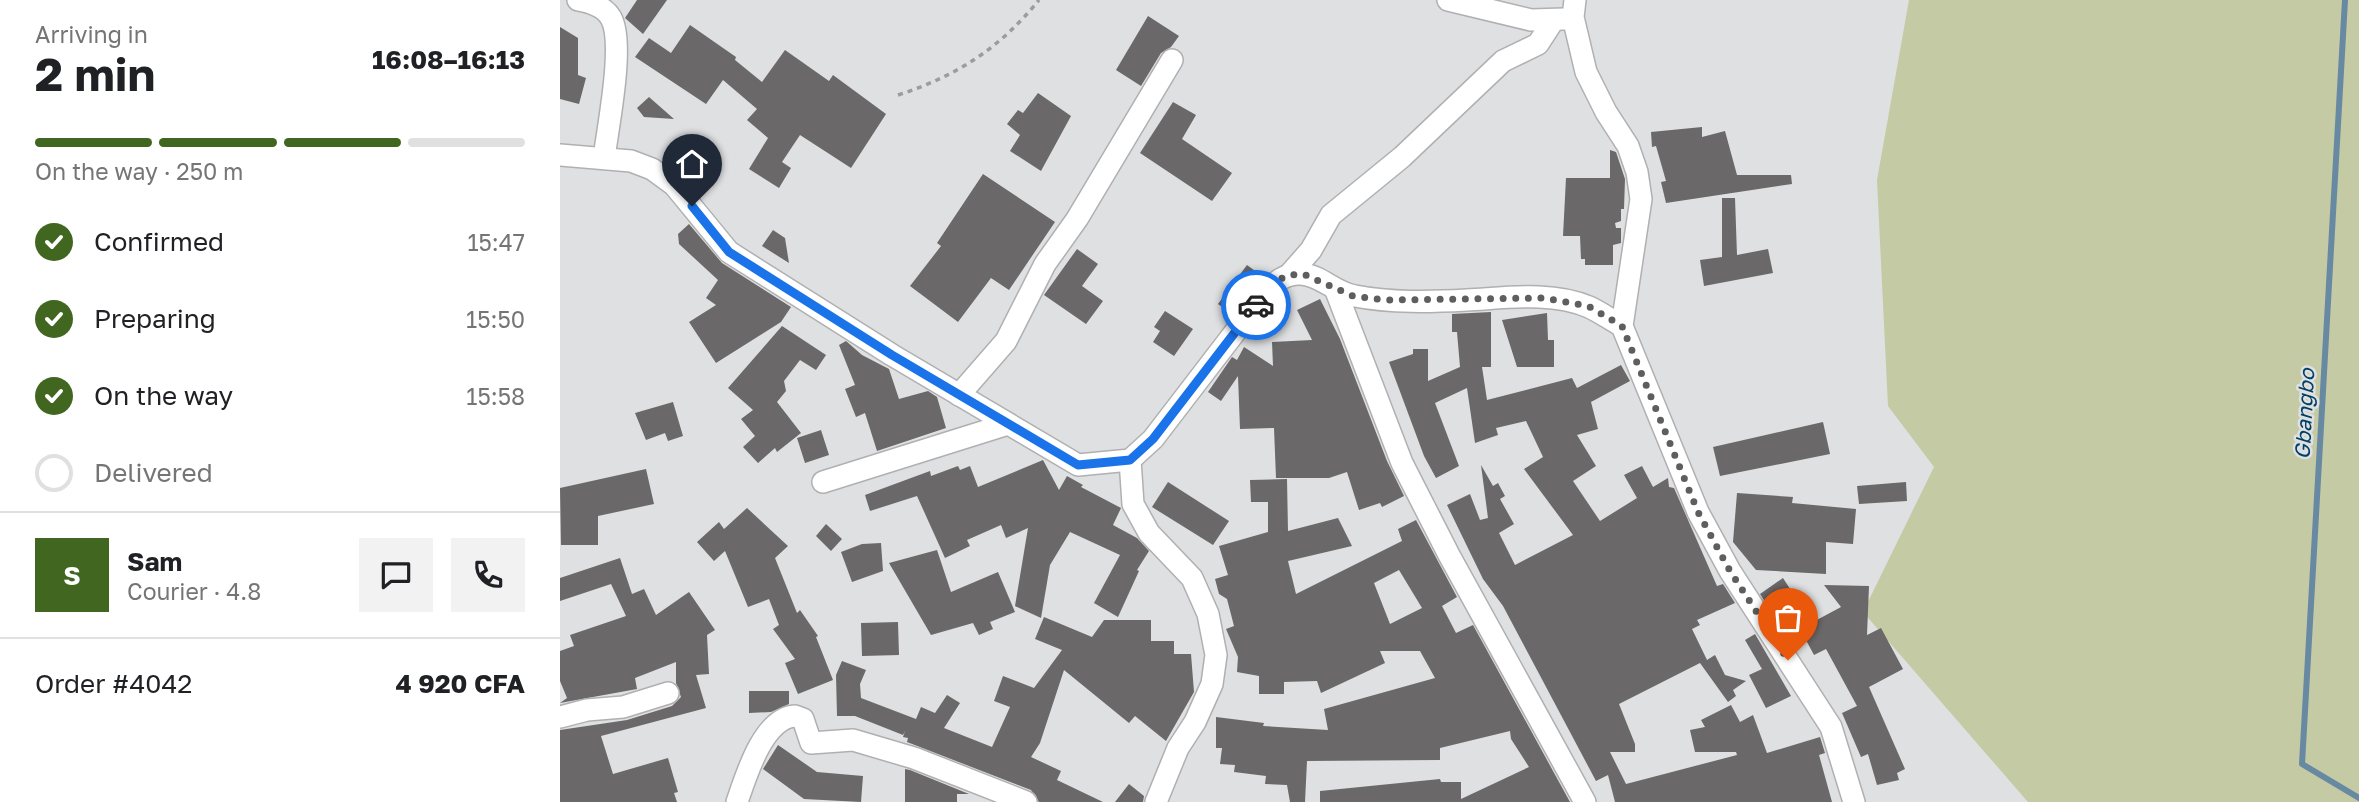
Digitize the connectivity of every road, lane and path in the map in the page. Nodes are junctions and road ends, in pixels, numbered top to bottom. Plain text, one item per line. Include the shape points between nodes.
1 (578, 0) edge
2 (1039, 0) edge
3 (1448, 0) edge
4 (1567, 13) edge
5 (1172, 60) dead end
6 (898, 95) dead end
7 (560, 155) edge
8 (604, 158) junction
9 (1289, 275) junction
10 (1336, 291) junction
11 (1622, 326) junction
12 (959, 395) junction
13 (1008, 424) junction
14 (1130, 460) junction
15 (823, 482) dead end
16 (668, 693) dead end
17 (560, 717) edge
18 (737, 802) edge
19 (1026, 802) edge
20 (1156, 802) edge
21 (1585, 802) edge
22 (1854, 802) edge

1 - 8 street via 600,7 610,16 618,38
2 - 6 path via 1005,39 953,73
3 - 4 street via 1531,20
4 - 9 street via 1538,44 1503,61 1402,157 1331,215 1311,250
4 - 11 street via 1586,72 1628,146 1637,172 1641,199
5 - 12 street via 1045,264 1006,341
7 - 8 street
8 - 12 street via 652,169 674,185 729,252
9 - 10 street via 1317,278
9 - 14 street via 1265,293 1153,439
10 - 11 street via 1386,300 1544,298 1588,306
10 - 21 street via 1402,463
11 - 22 street via 1698,512 1730,571 1831,727
12 - 13 street
13 - 14 street via 1078,465
13 - 15 street
14 - 20 street via 1133,504 1149,533 1192,579 1208,614 1216,654 1212,684
16 - 17 street via 623,707
18 - 19 street via 750,763 786,716 803,719 811,743 853,740 914,758

